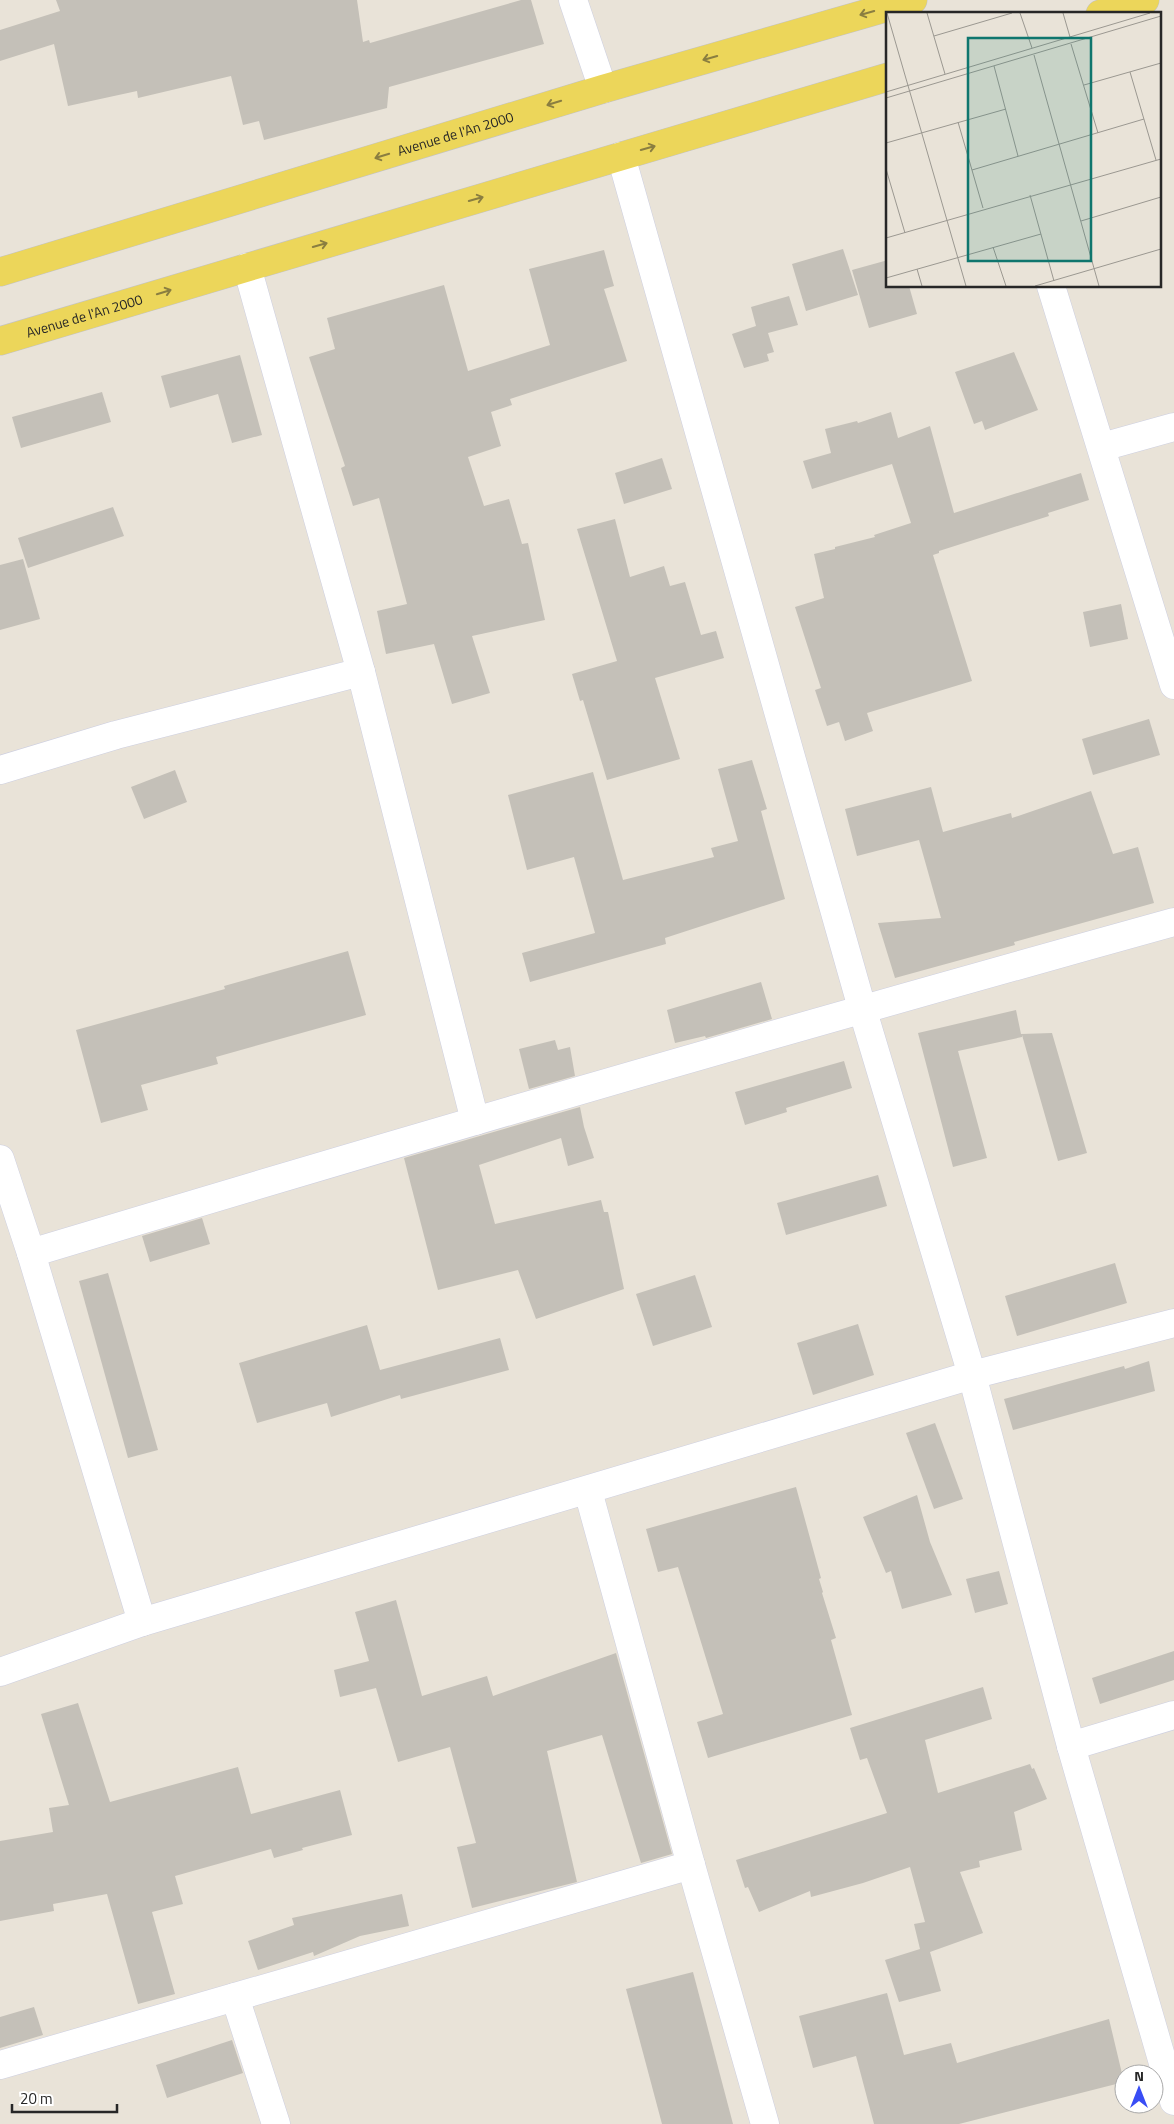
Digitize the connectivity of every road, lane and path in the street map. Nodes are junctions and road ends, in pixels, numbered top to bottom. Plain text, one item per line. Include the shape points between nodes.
1 (573, 0) edge
2 (913, 0) edge
3 (1145, 0) edge
4 (1106, 12) edge
5 (886, 78) edge
6 (603, 89) junction
7 (621, 156) junction
8 (246, 267) junction
9 (0, 272) edge
10 (1052, 288) edge
11 (0, 341) edge
12 (1174, 426) edge
13 (1102, 447) junction
14 (362, 672) junction
15 (1174, 685) edge
16 (0, 770) edge
17 (1174, 922) edge
18 (862, 1008) junction
19 (475, 1121) junction
20 (0, 1159) edge
21 (31, 1253) junction
22 (1174, 1323) edge
23 (972, 1376) junction
24 (588, 1491) junction
25 (142, 1622) junction
26 (0, 1672) edge
27 (1174, 1715) edge
28 (1071, 1746) junction
29 (691, 1865) junction
30 (235, 1997) junction
31 (0, 2065) edge
32 (1174, 2100) edge
33 (276, 2124) edge
34 (765, 2124) edge

1 - 6 street
2 -> 6 main road, Avenue de l'An 2000
3 - 4 main road
7 -> 5 main road, Avenue de l'An 2000
6 -> 9 main road, Avenue de l'An 2000
8 -> 7 main road, Avenue de l'An 2000
7 - 18 street
11 -> 8 main road, Avenue de l'An 2000
8 - 14 street
10 - 13 street
12 - 13 street
13 - 15 street
14 - 16 street via 116,735
14 - 19 street
17 - 18 street
18 - 19 street
18 - 23 street
19 - 21 street
20 - 21 street
21 - 25 street
22 - 23 street
23 - 24 street
23 - 28 street
24 - 25 street
24 - 29 street
25 - 26 street
27 - 28 street
28 - 32 street
29 - 30 street
29 - 34 street
30 - 31 street
30 - 33 street

